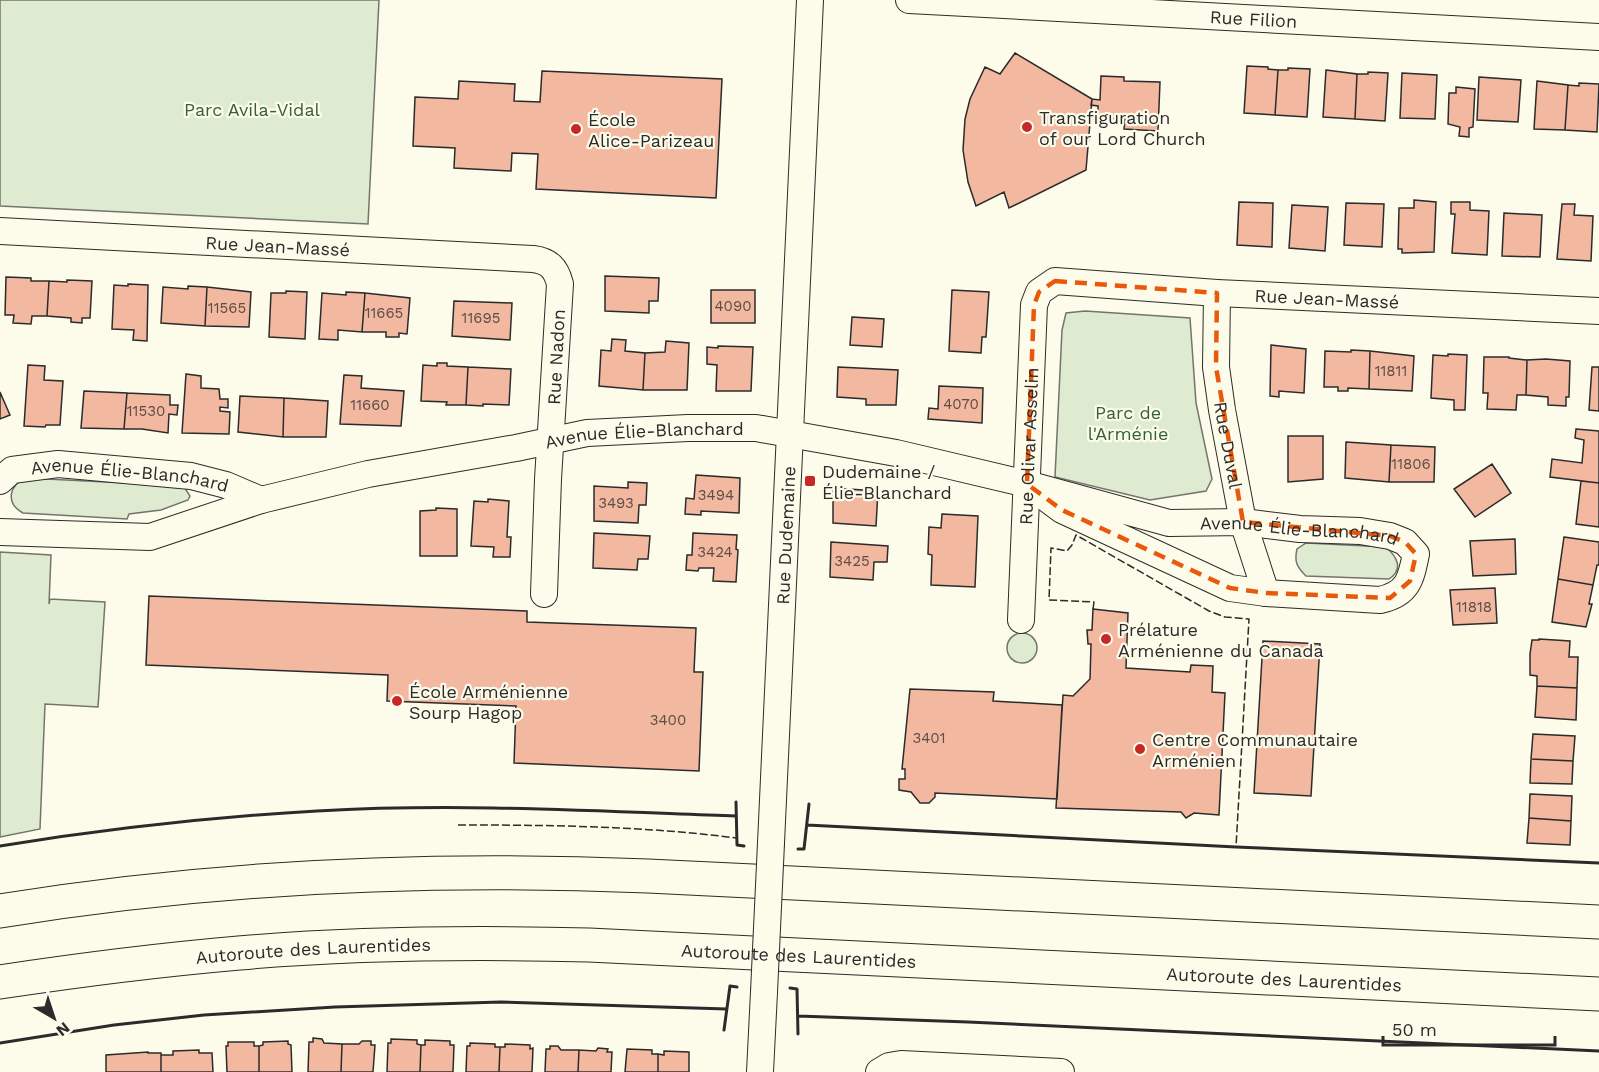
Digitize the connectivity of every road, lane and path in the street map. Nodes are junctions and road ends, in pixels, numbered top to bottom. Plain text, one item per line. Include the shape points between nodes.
1 (810, 0) edge
2 (909, 0) edge
3 (1599, 37) edge
4 (0, 231) edge
5 (552, 266) joint
6 (1055, 281) joint
7 (1217, 293) junction
8 (1599, 311) edge
9 (789, 434) junction
10 (551, 440) junction
11 (0, 481) edge
12 (1027, 484) junction
13 (261, 500) junction
14 (1243, 522) junction
15 (0, 532) edge
16 (1266, 593) junction
17 (544, 594) dead end
18 (1021, 620) dead end
19 (0, 911) edge
20 (1599, 922) edge
21 (0, 982) edge
22 (1599, 994) edge
23 (760, 1072) edge
24 (879, 1072) edge
25 (1061, 1072) edge

1 - 9 street, Rue Dudemaine
2 - 3 street, Rue Filion
4 - 5 street, Rue Jean-Massé via 533,259
5 - 10 street, Rue Nadon via 560,284
6 - 7 street, Rue Jean-Massé
6 - 12 street, Rue Olivar Asselin via 1039,292 1034,305
7 - 8 street, Rue Jean-Massé
7 - 14 street, Rue Duval via 1216,367
9 - 10 street, Avenue Élie-Blanchard via 756,428 688,428 587,433
9 - 12 street, Avenue Élie-Blanchard via 896,453
9 - 23 street, Rue Dudemaine, bridge
10 - 13 street, Avenue Élie-Blanchard via 368,474
10 - 17 street, Rue Nadon
11 - 13 street, Avenue Élie-Blanchard via 12,470 58,464 190,476 226,485
12 - 14 street, Avenue Élie-Blanchard via 1169,523
12 - 16 street, Avenue Élie-Blanchard via 1062,510 1230,588
12 - 18 street, Rue Olivar Asselin
13 - 15 street, Avenue Élie-Blanchard via 150,537
14 - 16 street, Rue Duval
14 - 16 street, Avenue Élie-Blanchard via 1390,536 1405,542 1416,554 1410,581 1390,598 1358,600
19 - 20 highway via 252,880 513,872
21 - 22 highway, Autoroute des Laurentides via 240,953 486,943
24 - 25 street via 901,1064

